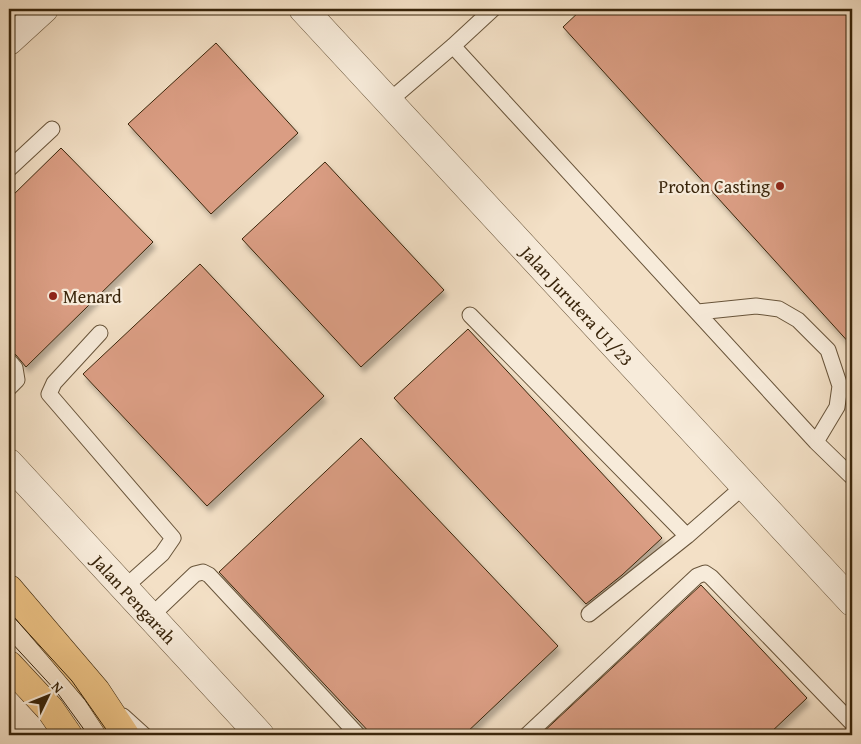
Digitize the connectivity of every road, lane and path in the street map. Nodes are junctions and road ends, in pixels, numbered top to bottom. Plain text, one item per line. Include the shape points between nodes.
1 (44, 9) edge
2 (303, 9) edge
3 (493, 9) edge
4 (9, 41) edge
5 (453, 46) junction
6 (388, 102) junction
7 (52, 129) dead end
8 (9, 169) edge
9 (698, 312) junction
10 (470, 315) dead end
11 (100, 333) dead end
12 (9, 361) edge
13 (9, 388) edge
14 (816, 442) junction
15 (9, 463) edge
16 (852, 477) edge
17 (744, 486) junction
18 (688, 536) junction
19 (124, 588) junction
20 (9, 589) edge
21 (852, 602) edge
22 (589, 614) dead end
23 (151, 616) junction
24 (9, 666) edge
25 (96, 691) junction
26 (852, 723) edge
27 (68, 735) edge
28 (125, 735) edge
29 (144, 735) edge
30 (260, 735) edge
31 (358, 735) edge
32 (527, 735) edge

1 - 4 street
2 - 6 street, Jalan Jurutera U1/23
3 - 5 lane
5 - 6 lane
5 - 9 lane
6 - 17 street, Jalan Jurutera U1/23
7 - 8 lane
9 - 14 lane
9 - 14 lane via 756,306 779,309 798,320 828,350 840,386 837,407
10 - 18 lane
11 - 19 lane via 54,383 49,394 173,538 162,554
12 - 13 lane via 16,368 17,380
14 - 16 lane
15 - 19 street, Jalan Pengarah
17 - 18 lane
17 - 21 street, Jalan Jurutera U1/23
18 - 22 lane
19 - 23 street, Jalan Pengarah
20 - 25 main road
23 - 30 street, Jalan Pengarah
23 - 31 lane via 195,574 203,572 210,576
24 - 27 main road via 50,709
25 - 28 main road
25 - 29 lane
26 - 32 lane via 705,573 697,576

